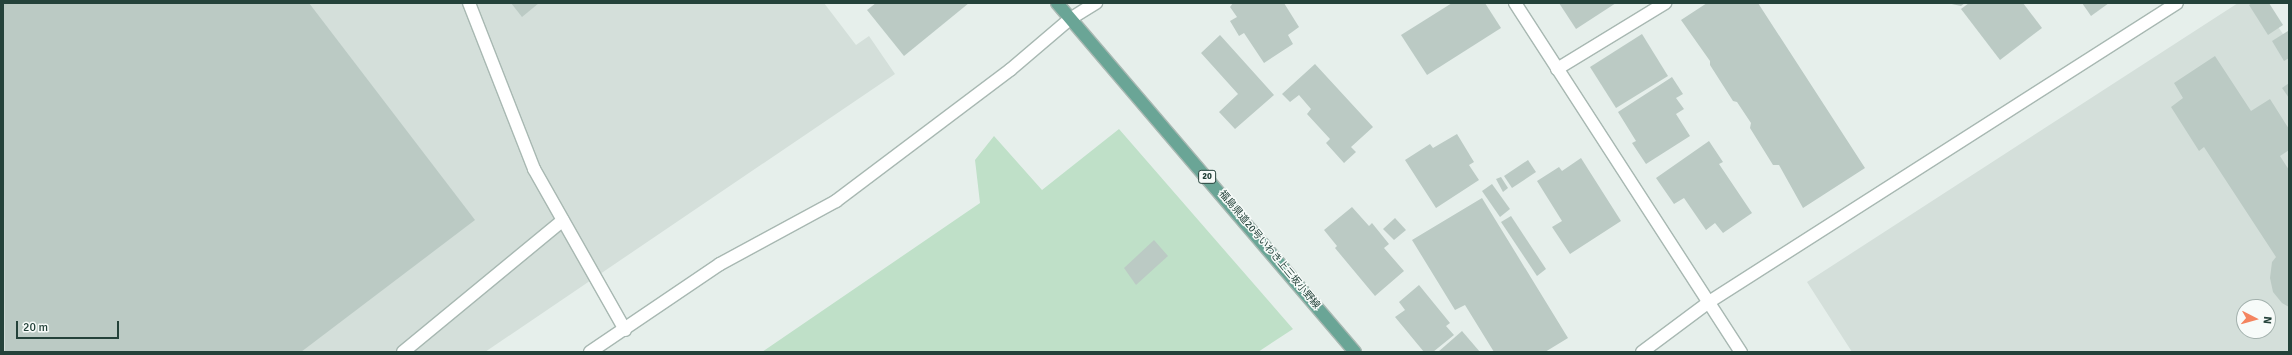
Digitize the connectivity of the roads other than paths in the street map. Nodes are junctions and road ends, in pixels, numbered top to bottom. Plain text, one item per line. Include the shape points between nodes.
1 (469, 3) edge
2 (1057, 3) edge
3 (1096, 3) edge
4 (1515, 3) edge
5 (1665, 3) edge
6 (2177, 3) edge
7 (2161, 7) edge
8 (1070, 19) junction
9 (1557, 69) junction
10 (563, 220) junction
11 (1709, 302) junction
12 (625, 330) junction
13 (404, 352) edge
14 (590, 352) edge
15 (1354, 352) edge
16 (1642, 352) edge
17 (1741, 352) edge

1 - 10 street via 534,169
2 - 8 main road, 福島県道20号いわき上三坂小野線 / 20
3 - 8 street
4 - 9 street
5 - 9 street
6 - 7 street
7 - 11 street
8 - 12 street via 1010,70 836,201 720,264
8 - 15 main road, 福島県道20号いわき上三坂小野線 / 20
9 - 11 street
10 - 12 street
10 - 13 street
11 - 16 street
11 - 17 street
12 - 14 street

